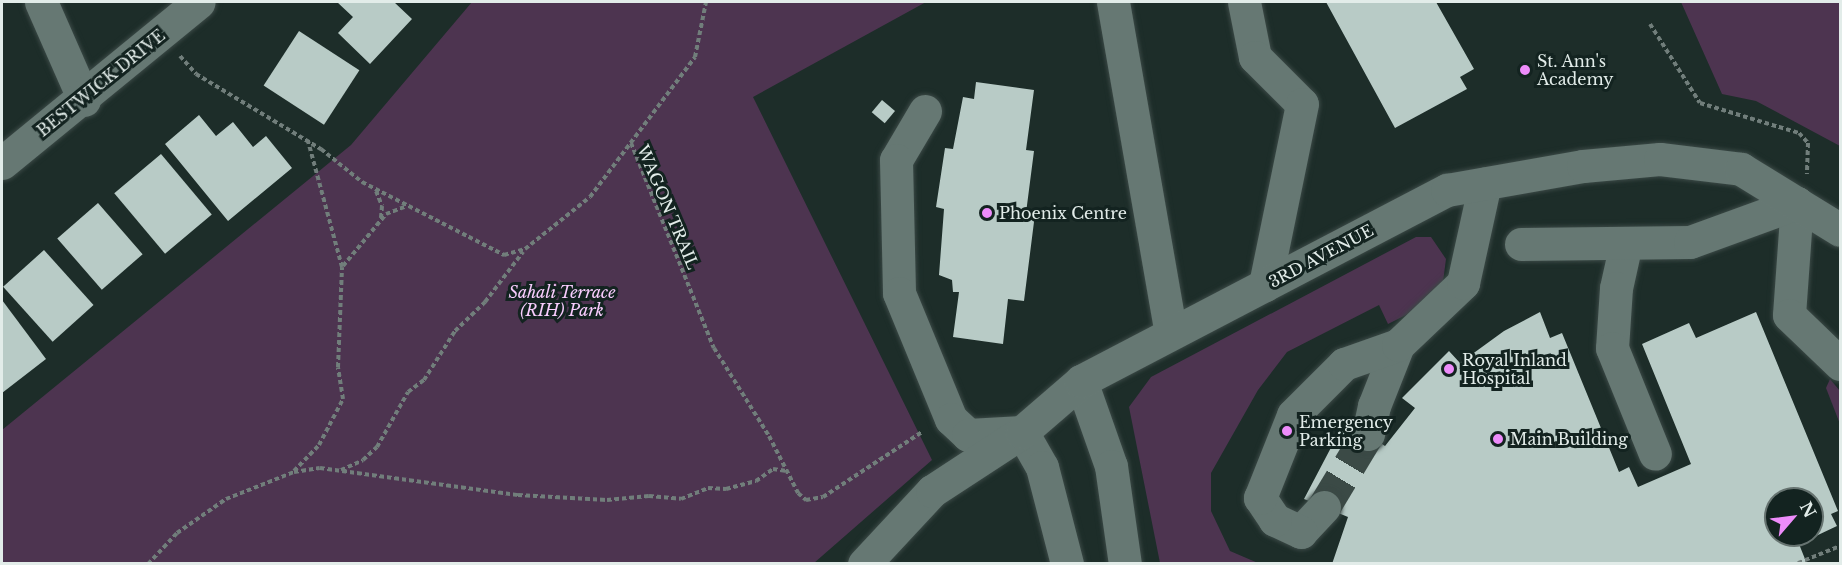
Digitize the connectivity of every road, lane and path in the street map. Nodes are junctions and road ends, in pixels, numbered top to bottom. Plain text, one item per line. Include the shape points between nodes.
1 (41, 2) edge
2 (200, 2) edge
3 (706, 2) edge
4 (1113, 2) edge
5 (1244, 2) edge
6 (1650, 24) dead end
7 (175, 51) dead end
8 (84, 100) junction
9 (925, 111) dead end
10 (308, 141) junction
11 (630, 143) junction
12 (2, 163) edge
13 (1485, 183) junction
14 (376, 190) junction
15 (1797, 203) junction
16 (407, 206) junction
17 (378, 224) junction
18 (1840, 230) edge
19 (1626, 243) junction
20 (1521, 244) dead end
21 (525, 249) junction
22 (342, 267) junction
23 (1265, 285) junction
24 (1171, 333) junction
25 (1398, 345) junction
26 (1840, 364) edge
27 (1081, 381) junction
28 (951, 419) junction
29 (1023, 432) junction
30 (1368, 434) tunnel mouth
31 (1655, 454) dead end
32 (339, 470) junction
33 (788, 471) junction
34 (294, 472) junction
35 (1324, 507) tunnel mouth
36 (1840, 546) edge
37 (1798, 563) edge
38 (148, 564) edge
39 (864, 564) edge
40 (1067, 564) edge
41 (1125, 564) edge

1 - 8 street
2 - 8 street, BESTWICK DRIVE
3 - 11 path via 696,57
4 - 24 street
5 - 23 street via 1255,57 1302,104
6 - 15 path via 1700,103 1799,133 1808,143 1810,167
7 - 10 path via 196,74
8 - 12 street, BESTWICK DRIVE
9 - 28 street via 896,160 899,293
10 - 14 path
10 - 22 path
11 - 21 path, WAGON TRAIL via 590,197
11 - 33 path, WAGON TRAIL via 714,348
13 - 15 street, 3RD AVENUE via 1583,166 1660,159 1741,170
13 - 23 street, 3RD AVENUE via 1447,190
13 - 25 street via 1463,283
14 - 16 path
14 - 17 path via 383,212
15 - 18 street, 3RD AVENUE
15 - 19 street via 1690,242
15 - 26 street via 1789,315
16 - 17 path via 386,214
16 - 21 path via 504,255
17 - 22 path
19 - 20 street
19 - 31 street via 1616,288 1612,348
21 - 32 path, WAGON TRAIL via 485,302 455,331 424,380 408,392 376,447 363,460
22 - 34 path via 338,367 343,399 319,445
23 - 24 street, 3RD AVENUE
24 - 27 street, 3RD AVENUE
25 - 30 street via 1374,406
25 - 35 street via 1344,364 1293,415 1260,498 1275,520 1301,532
27 - 29 street, 3RD AVENUE
27 - 41 street via 1111,466
28 - 29 street via 968,435
28 - 33 path, WAGON TRAIL via 903,442 814,501 798,493
29 - 39 street, 3RD AVENUE via 932,491
29 - 40 street via 1042,467
32 - 33 path via 518,495 607,500 649,496 681,499 708,488 726,489 756,481 773,469
32 - 34 path
34 - 38 path via 248,488 199,515 158,549
36 - 37 path

